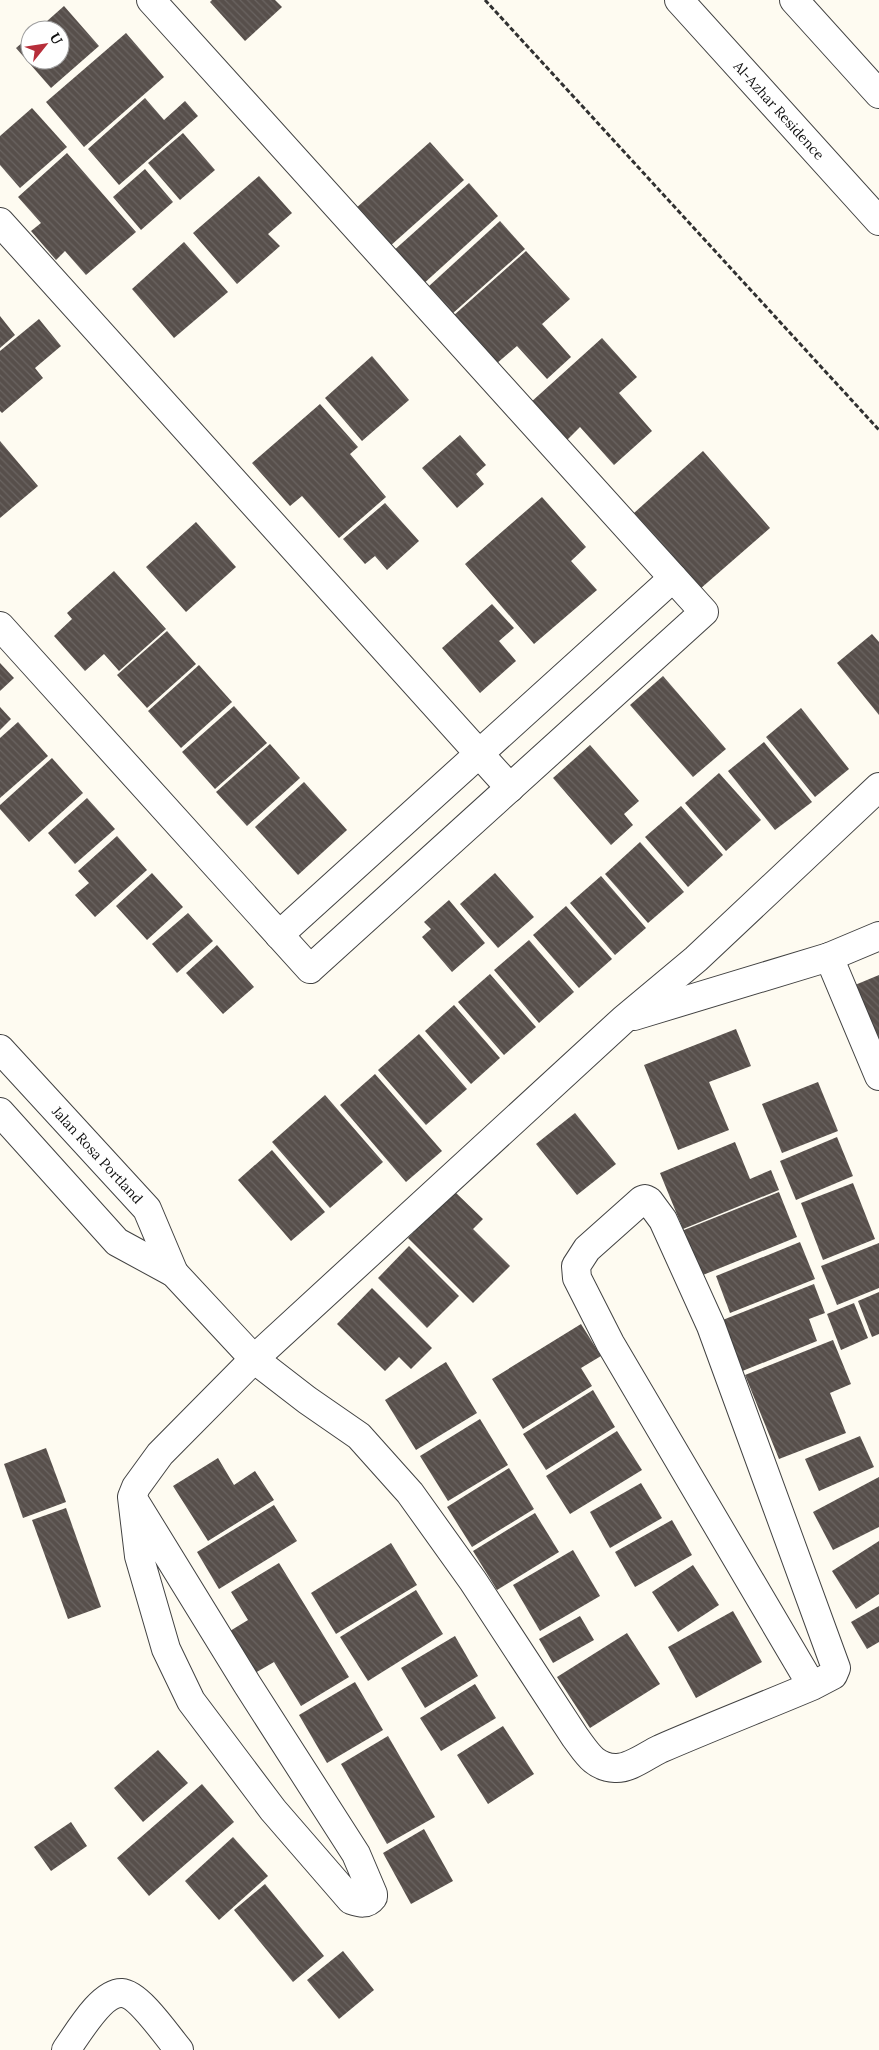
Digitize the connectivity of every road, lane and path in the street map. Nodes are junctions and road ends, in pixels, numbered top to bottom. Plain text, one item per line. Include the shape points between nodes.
1 (152, 0) edge
2 (485, 0) edge
3 (680, 0) edge
4 (794, 0) edge
5 (879, 94) edge
6 (879, 221) edge
7 (0, 222) edge
8 (879, 430) edge
9 (673, 578) junction
10 (0, 626) edge
11 (479, 754) junction
12 (879, 787) edge
13 (510, 788) junction
14 (279, 935) junction
15 (879, 936) edge
16 (830, 957) junction
17 (624, 1020) junction
18 (0, 1049) edge
19 (879, 1076) edge
20 (0, 1112) edge
21 (174, 1273) junction
22 (254, 1359) junction
23 (132, 1497) junction
24 (812, 1686) junction
25 (66, 2050) edge
26 (179, 2050) edge

1 - 9 street
2 - 8 path
3 - 6 street, Al-Azhar Residence
4 - 5 street
7 - 11 street
9 - 11 street
9 - 13 street via 704,612
10 - 14 street
11 - 13 street
11 - 14 street
12 - 17 street via 696,959
13 - 14 street via 310,969
15 - 16 street
16 - 17 street
16 - 19 street
17 - 22 street
18 - 21 street, Jalan Rosa Portland via 147,1210
20 - 21 street, Jalan Rosa Portland via 117,1242
21 - 22 street, Jalan Rosa Portland
22 - 23 street via 160,1454
22 - 24 street, Jalan Rosa Portland via 359,1436 410,1493 473,1581 575,1737 601,1766 626,1766 659,1749
23 - 23 street via 139,1556 166,1649 191,1701 273,1810 351,1900 369,1901 373,1894 356,1854
24 - 24 street, Jalan Rosa Portland via 610,1344 577,1278 576,1266 586,1249 642,1200 649,1201 663,1220 711,1326 835,1663 833,1675
25 - 26 street via 95,2010 106,1999 122,1993 141,2005

